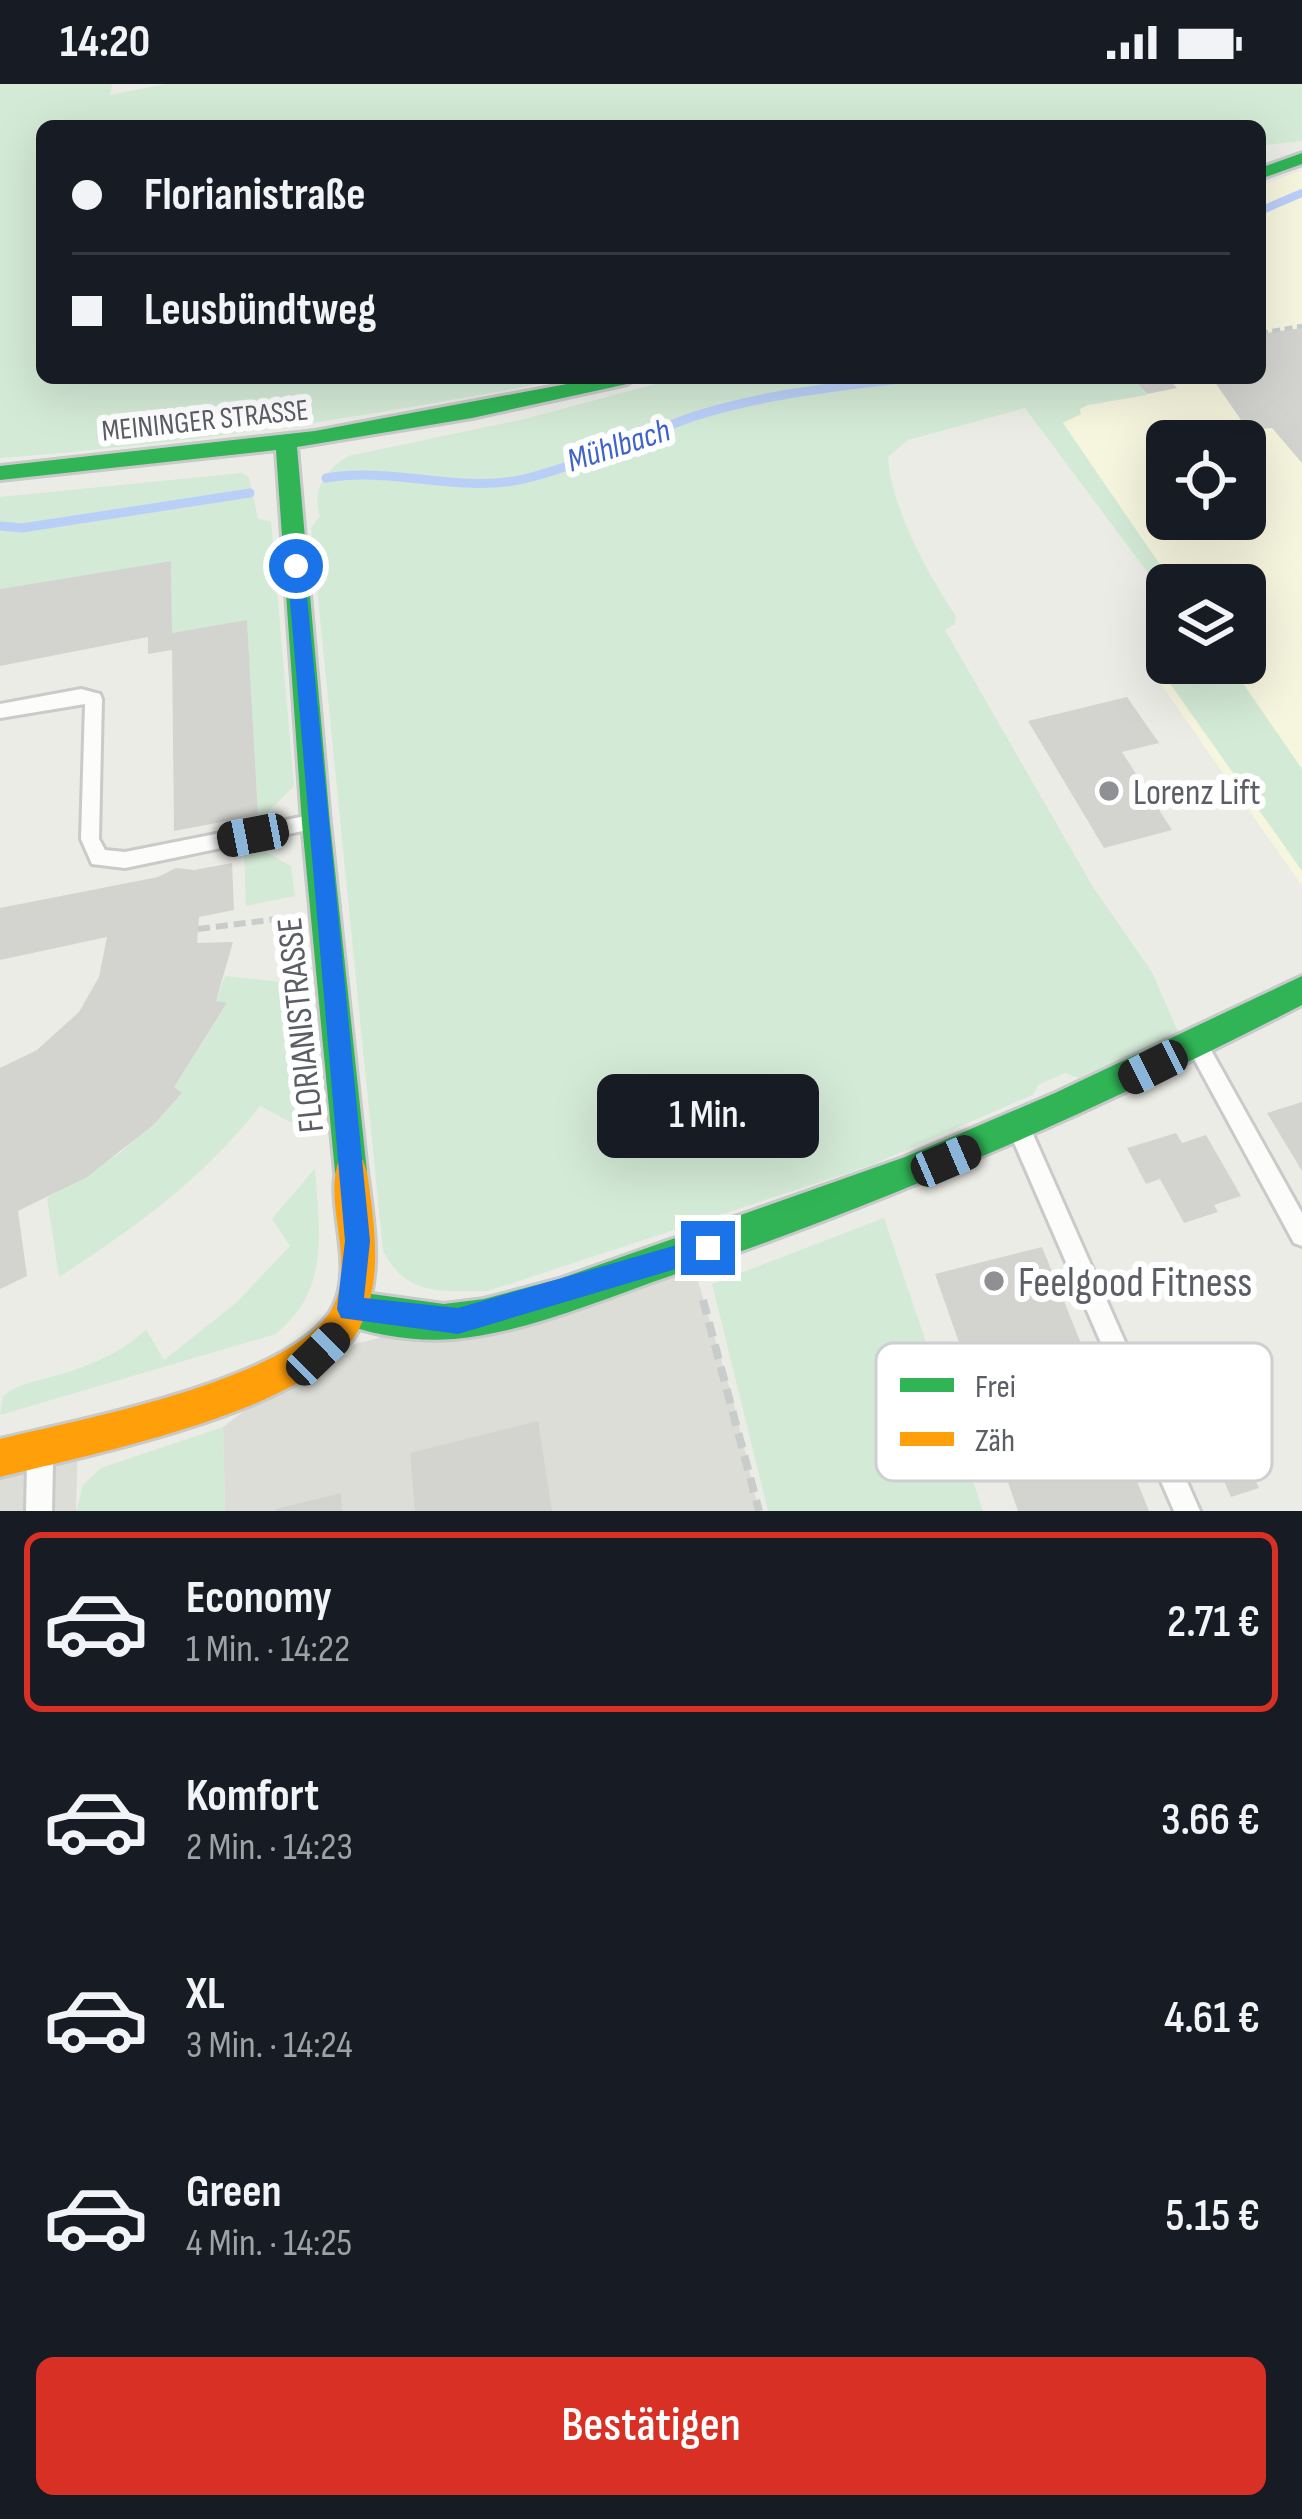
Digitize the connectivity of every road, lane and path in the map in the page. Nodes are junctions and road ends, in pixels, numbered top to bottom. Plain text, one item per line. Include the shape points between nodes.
1 (1302, 158) edge
2 (1266, 172) edge
3 (1302, 326) edge
4 (1266, 332) edge
5 (601, 384) edge
6 (286, 446) junction
7 (0, 473) edge
8 (0, 711) edge
9 (316, 823) junction
10 (324, 908) junction
11 (198, 929) dead end
12 (1302, 990) edge
13 (1198, 1046) junction
14 (1019, 1130) junction
15 (1302, 1235) edge
16 (699, 1251) junction
17 (350, 1309) junction
18 (1113, 1343) edge
19 (40, 1446) junction
20 (0, 1458) edge
21 (1174, 1481) edge
22 (39, 1511) edge
23 (759, 1511) edge
24 (1187, 1511) edge

1 - 2 street
3 - 4 path
5 - 6 street, MEININGER STRASSE
6 - 7 street, MEININGER STRASSE
6 - 9 street, FLORIANISTRASSE
8 - 9 lane via 94,699 90,839 99,858 125,860
9 - 10 street, FLORIANISTRASSE
10 - 11 path
10 - 17 street, FLORIANISTRASSE via 358,1241
12 - 13 street
13 - 14 street
13 - 15 lane
14 - 16 street via 874,1192
14 - 18 lane
16 - 17 street via 458,1321
16 - 23 path
17 - 19 street via 338,1334 292,1370
19 - 20 street
19 - 22 lane
21 - 24 lane

